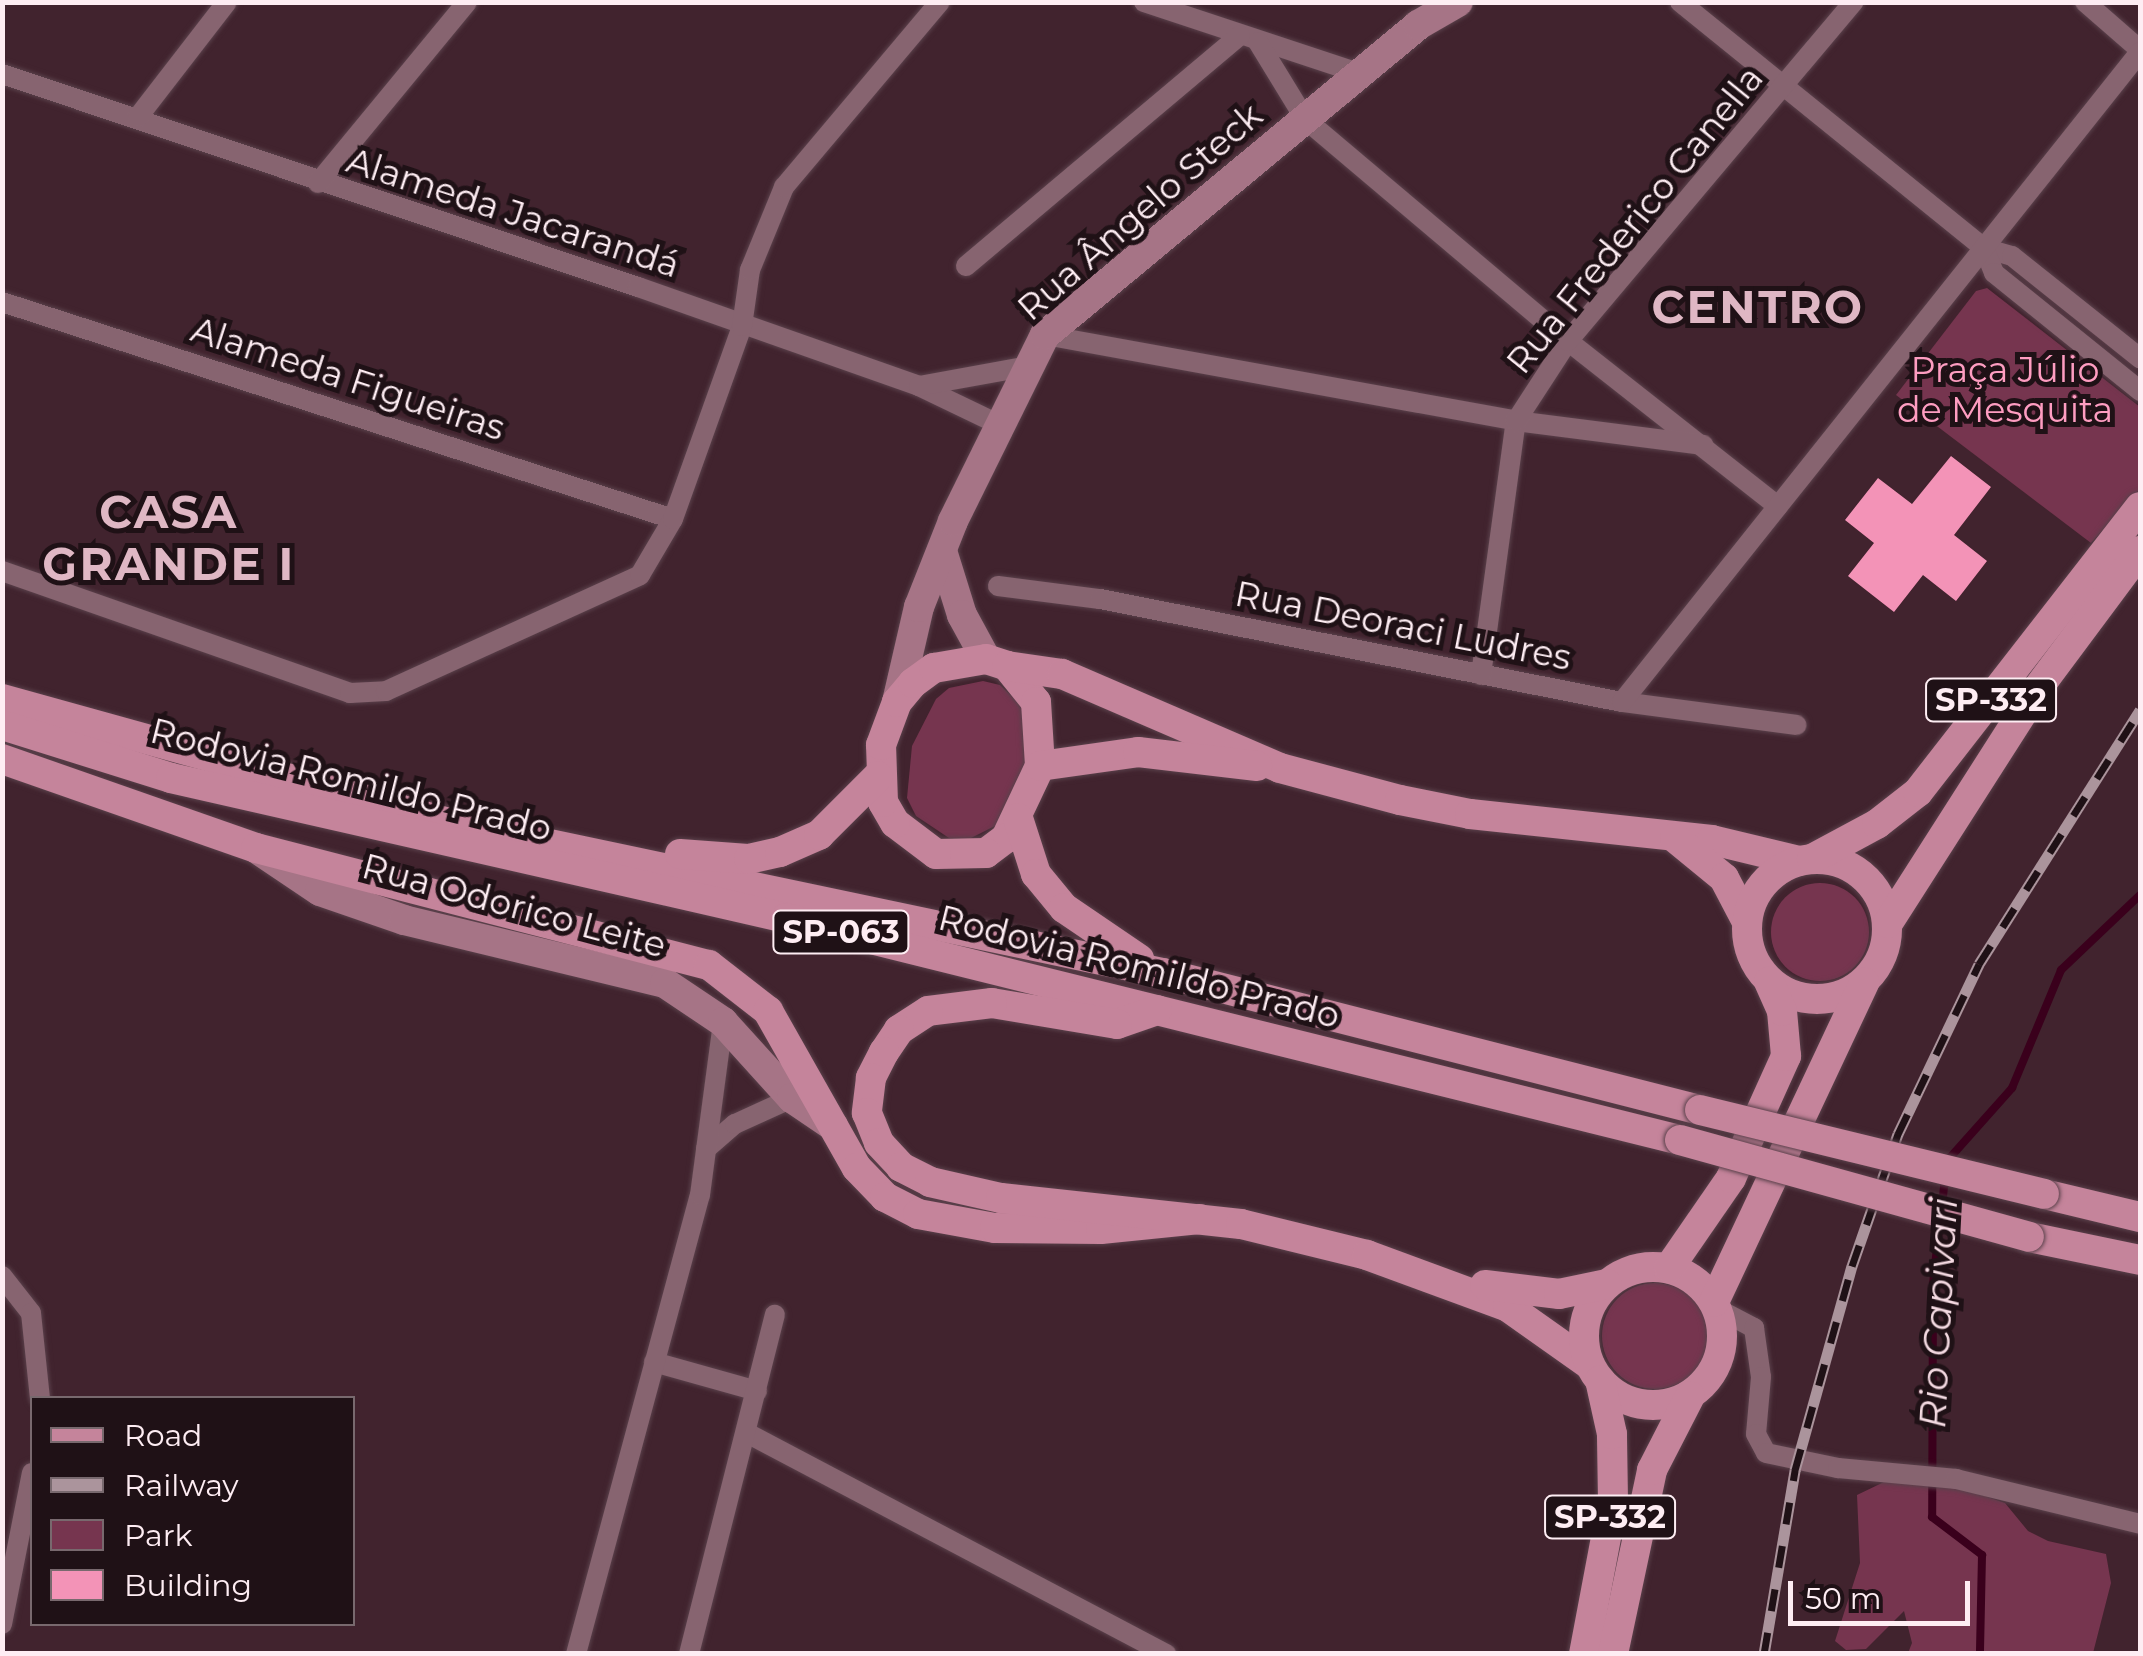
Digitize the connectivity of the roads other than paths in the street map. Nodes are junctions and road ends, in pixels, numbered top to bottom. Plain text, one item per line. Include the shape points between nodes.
1 (227, 2) edge
2 (467, 2) edge
3 (940, 2) edge
4 (1144, 2) edge
5 (1458, 2) edge
6 (1680, 2) edge
7 (1854, 2) edge
8 (2084, 2) edge
9 (1425, 14) edge
10 (1249, 39) junction
11 (2140, 51) edge
12 (1359, 73) junction
13 (2, 74) edge
14 (1786, 88) junction
15 (138, 117) junction
16 (1305, 119) junction
17 (318, 183) junction
18 (1987, 244) junction
19 (966, 266) dead end
20 (2, 302) edge
21 (742, 326) junction
22 (1044, 335) junction
23 (1568, 341) junction
24 (2140, 358) edge
25 (1024, 367) junction
26 (918, 386) junction
27 (2140, 390) edge
28 (1516, 421) junction
29 (998, 424) junction
30 (1704, 445) junction
31 (1778, 506) junction
32 (2140, 508) edge
33 (673, 519) junction
34 (2140, 551) edge
35 (943, 554) junction
36 (2, 571) edge
37 (998, 586) dead end
38 (997, 662) junction
39 (1481, 675) junction
40 (2, 698) edge
41 (897, 702) junction
42 (1622, 702) junction
43 (2, 725) edge
44 (1796, 725) dead end
45 (2, 759) edge
46 (1040, 766) junction
47 (1280, 768) junction
48 (878, 776) junction
49 (1018, 818) junction
50 (445, 822) junction
51 (1672, 836) junction
52 (256, 848) junction
53 (1806, 860) junction
54 (1746, 920) junction
55 (1888, 923) junction
56 (1163, 973) junction
57 (1769, 982) junction
58 (1864, 983) junction
59 (1157, 1010) junction
60 (723, 1022) junction
61 (792, 1098) junction
62 (834, 1126) junction
63 (706, 1149) junction
64 (2140, 1217) edge
65 (1200, 1220) junction
66 (2035, 1238) junction
67 (2140, 1260) edge
68 (1670, 1268) junction
69 (2140, 1272) edge
70 (2, 1276) edge
71 (1442, 1281) junction
72 (1607, 1284) junction
73 (1716, 1306) junction
74 (775, 1315) dead end
75 (654, 1362) junction
76 (1595, 1372) junction
77 (757, 1391) junction
78 (40, 1396) edge
79 (1690, 1396) junction
80 (747, 1433) junction
81 (30, 1483) edge
82 (2140, 1524) edge
83 (2, 1624) edge
84 (576, 1654) edge
85 (689, 1654) edge
86 (1166, 1654) edge
87 (1584, 1654) edge
88 (1613, 1654) edge

1 - 15 street
2 - 17 street
3 - 21 street via 784,187 750,270
4 - 10 street
5 - 9 main road, Rua Ângelo Steck
6 - 14 street
7 - 14 street, Rua Frederico Canella
8 - 11 street
9 - 12 main road, Rua Ângelo Steck
10 - 12 street
10 - 16 street
10 - 19 street, Rua Ângelo Steck
11 - 18 street
12 - 16 main road, Rua Ângelo Steck
13 - 15 street, Alameda Jacarandá
14 - 18 street
14 - 23 street, Rua Frederico Canella
15 - 17 street, Alameda Jacarandá
16 - 22 main road, Rua Ângelo Steck
16 - 23 street
17 - 21 street, Alameda Jacarandá
18 - 24 street via 2012,256
18 - 27 street via 1994,273
18 - 31 street
20 - 33 street, Alameda Figueiras
21 - 26 street, Alameda Jacarandá
21 - 33 street
22 - 25 main road, Rua Ângelo Steck
22 - 28 street
23 - 28 street, Rua Frederico Canella
23 - 30 street
25 - 26 street
25 - 29 main road, Rua Ângelo Steck
26 - 29 street, Alameda Jacarandá
28 - 30 street
28 - 39 street, Rua Frederico Canella
29 - 35 main road, Rua Ângelo Steck
30 - 31 street
31 - 42 street
32 - 53 main road, SP-332 via 1918,792 1877,824
33 - 36 street via 640,575 386,691 350,693
34 - 55 main road, SP-332 via 2038,688
35 - 38 main road via 962,616
35 - 41 main road, Rua Ângelo Steck via 918,607
37 - 39 street, Rua Deoraci Ludres via 1100,599
38 - 41 main road via 934,668
38 - 46 main road via 1036,702
38 - 47 main road via 1094,686
39 - 42 street, Rua Deoraci Ludres
40 - 50 main road, Rodovia Romildo Prado / SP-063
41 - 48 main road, Rua Ângelo Steck
42 - 44 street, Rua Deoraci Ludres
43 - 59 main road, Rodovia Romildo Prado / SP-063 via 171,778
45 - 52 main road
46 - 47 main road via 1138,752
46 - 49 main road
47 - 51 main road via 1470,814
48 - 49 main road via 895,823 936,854 986,854
48 - 50 main road via 818,834 749,859
49 - 56 main road via 1036,874 1064,908
50 - 56 main road, Rodovia Romildo Prado / SP-063
51 - 53 main road
51 - 54 main road via 1724,878
52 - 60 main road, Rua Odorico Leite via 320,891 404,920 664,983
52 - 62 main road via 709,966 768,1010
53 - 54 main road, SP-332 via 1764,882
53 - 55 main road via 1839,862 1863,876
54 - 57 main road via 1750,953
55 - 58 main road, SP-332 via 1883,956
56 - 64 main road, Rodovia Romildo Prado / SP-063, bridge
57 - 58 main road via 1816,1000
57 - 68 main road via 1782,1012 1786,1056 1718,1202
58 - 73 main road, SP-332
59 - 65 main road via 1117,1024 992,1003 928,1011 899,1030 884,1052 871,1078 867,1113 901,1167 930,1182 1001,1198
59 - 66 main road, Rodovia Romildo Prado / SP-063, bridge via 1680,1140
60 - 61 main road, Rua Odorico Leite
60 - 63 street
61 - 62 main road, Rua Odorico Leite
61 - 63 street via 735,1124
62 - 65 main road via 857,1168 885,1198 918,1214 995,1228 1101,1229
63 - 75 street via 700,1195
65 - 71 main road via 1270,1230
66 - 67 main road, Rodovia Romildo Prado / SP-063
66 - 69 main road
68 - 72 main road via 1626,1272
68 - 73 main road via 1703,1287
70 - 78 street via 32,1313
71 - 72 main road via 1559,1294
71 - 76 main road via 1508,1307
72 - 76 main road, SP-332 via 1585,1321
73 - 79 main road, SP-332 via 1720,1358
73 - 82 street via 1754,1328 1761,1350 1759,1448 1779,1459 1956,1479
74 - 77 street
75 - 77 street
75 - 84 street
76 - 79 main road via 1642,1405
76 - 87 main road, SP-332 via 1612,1434 1612,1501
77 - 80 street
79 - 88 main road, SP-332 via 1652,1470
80 - 85 street
80 - 86 street
81 - 83 street

